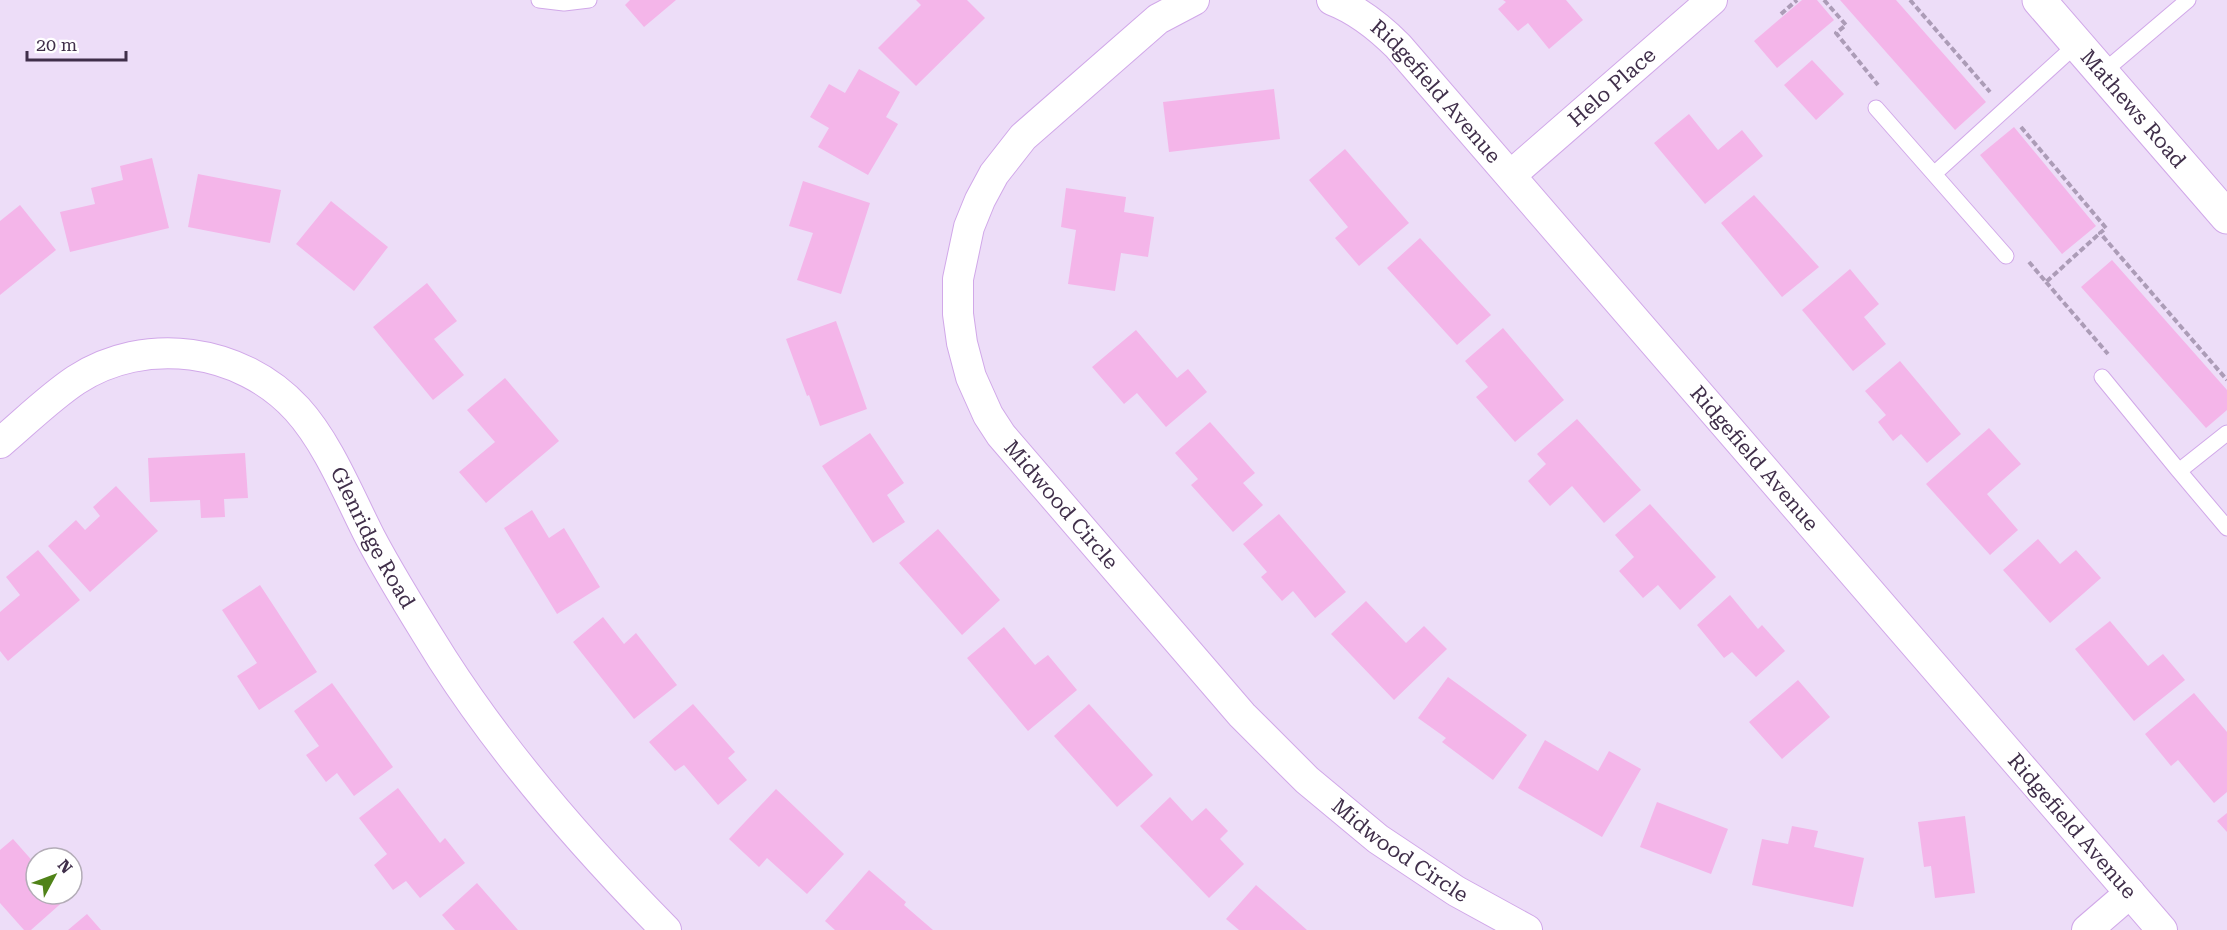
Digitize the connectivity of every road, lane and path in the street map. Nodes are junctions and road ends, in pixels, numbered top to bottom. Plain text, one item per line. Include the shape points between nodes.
1 (539, 0) edge
2 (589, 0) edge
3 (1194, 0) edge
4 (1332, 0) edge
5 (1712, 0) edge
6 (1797, 0) edge
7 (1824, 0) edge
8 (1910, 0) edge
9 (2039, 0) edge
10 (2188, 0) edge
11 (1780, 14) dead end
12 (2078, 44) junction
13 (2102, 73) junction
14 (1876, 108) joint
15 (2006, 109) junction
16 (1934, 174) junction
17 (1510, 175) junction
18 (2227, 217) edge
19 (2100, 233) junction
20 (2006, 256) joint
21 (2046, 282) junction
22 (2102, 378) joint
23 (2227, 380) edge
24 (2227, 433) edge
25 (0, 443) edge
26 (2179, 471) junction
27 (2227, 528) edge
28 (2130, 892) junction
29 (666, 930) edge
30 (1527, 930) edge
31 (2087, 930) edge
32 (2162, 930) edge

1 - 2 lane
3 - 30 street, Midwood Circle via 1158,19 1023,137 994,174 969,227 958,279 958,314 971,378 1001,435 1242,715 1307,780 1378,839 1456,891
4 - 17 street, Ridgefield Avenue via 1383,31
5 - 17 street, Helo Place
6 - 11 path
7 - 14 path via 1846,25 1836,33 1888,97
8 - 15 path
9 - 12 street, Mathews Road
10 - 13 lane
12 - 13 street, Mathews Road
12 - 15 lane
13 - 18 street, Mathews Road
14 - 16 lane
15 - 16 lane
15 - 19 path via 2106,228
16 - 20 lane
17 - 28 street, Ridgefield Avenue
19 - 21 path
19 - 23 path
20 - 21 path via 2029,262
21 - 22 path via 2116,365
22 - 26 lane
24 - 26 lane
25 - 29 street, Glenridge Road via 76,379 108,363 148,353 184,353 224,360 271,385 297,409 321,442 389,572 445,662 521,768 601,864
26 - 27 lane
28 - 31 street
28 - 32 street, Ridgefield Avenue

